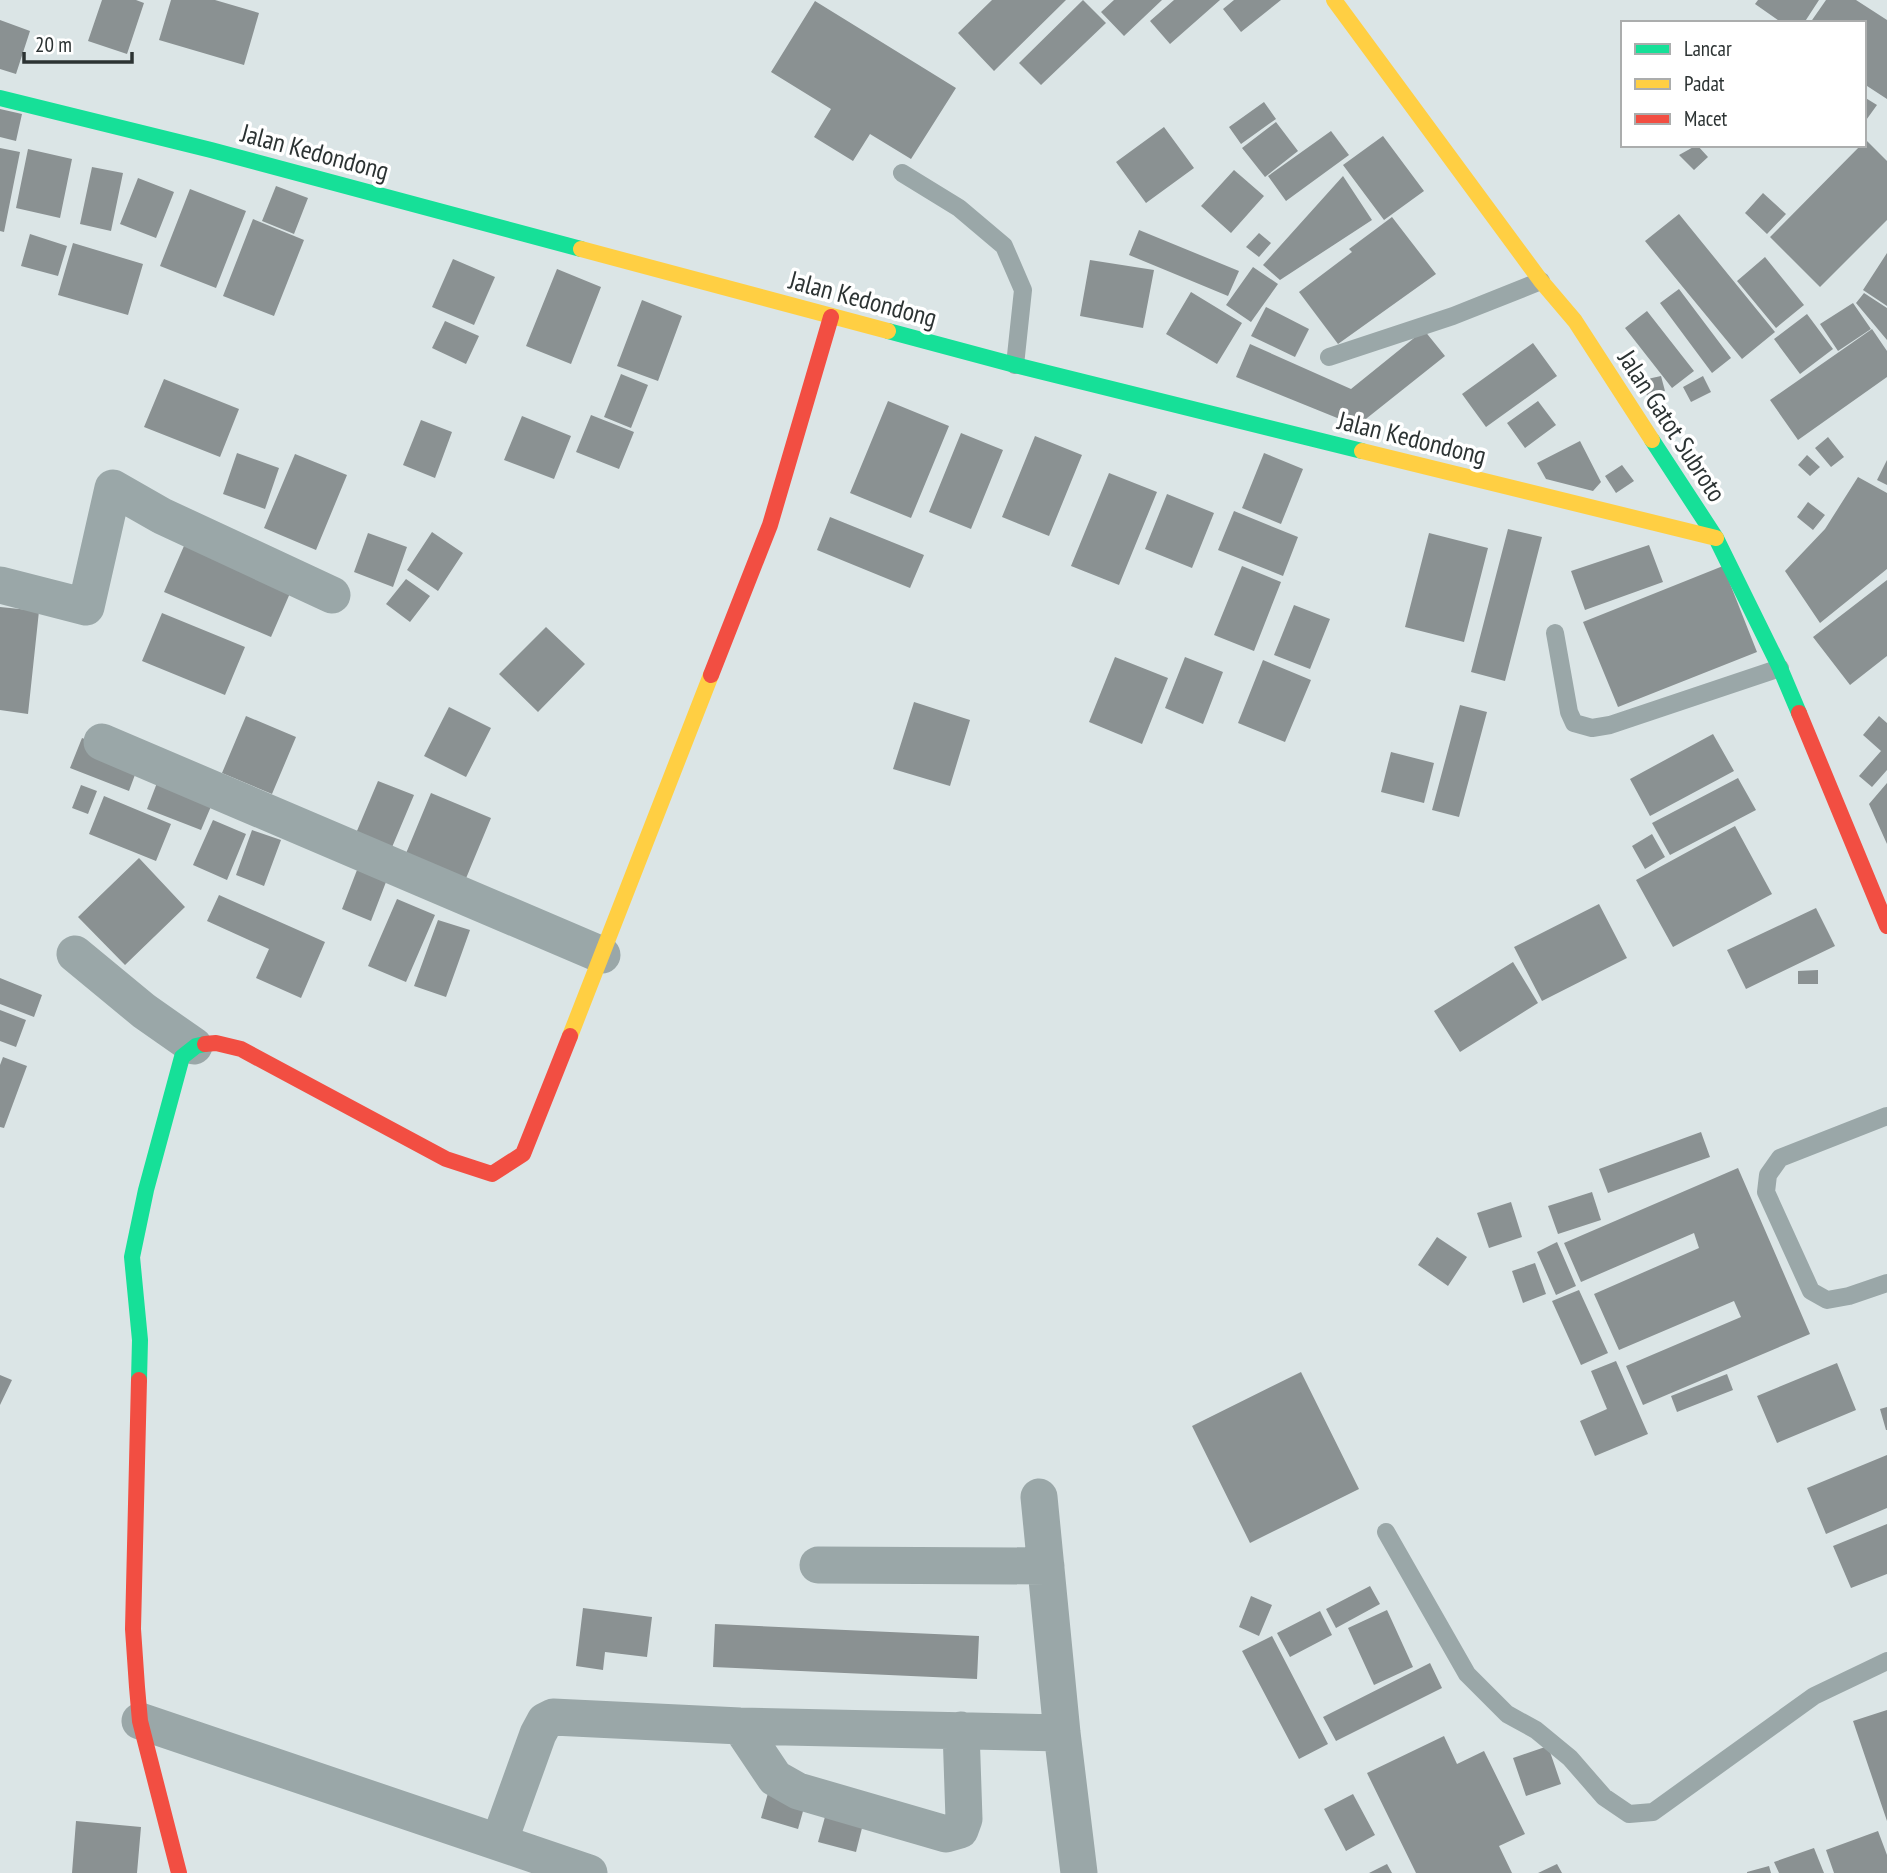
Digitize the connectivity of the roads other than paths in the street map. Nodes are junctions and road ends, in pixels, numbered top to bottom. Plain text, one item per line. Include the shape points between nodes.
1 (1334, 0) edge
2 (0, 97) edge
3 (902, 173) dead end
4 (1541, 281) junction
5 (831, 317) junction
6 (1329, 357) dead end
7 (1015, 365) junction
8 (1716, 538) junction
9 (0, 585) edge
10 (332, 594) dead end
11 (1555, 633) dead end
12 (1780, 668) junction
13 (102, 742) dead end
14 (1887, 926) edge
15 (75, 954) dead end
16 (601, 955) junction
17 (194, 1046) junction
18 (1887, 1116) edge
19 (1887, 1283) edge
20 (1039, 1497) dead end
21 (1387, 1532) dead end
22 (818, 1565) dead end
23 (1046, 1566) junction
24 (1887, 1661) edge
25 (140, 1721) junction
26 (740, 1726) junction
27 (961, 1730) junction
28 (1062, 1733) junction
29 (499, 1842) junction
30 (179, 1873) edge
31 (589, 1873) edge
32 (1079, 1873) edge

1 - 4 street, Jalan Gatot Subroto
2 - 5 street, Jalan Kedondong
3 - 7 lane via 959,208 1004,246 1023,290
4 - 6 lane
4 - 8 street, Jalan Gatot Subroto via 1574,321
5 - 7 street, Jalan Kedondong
5 - 16 street via 770,524
7 - 8 street, Jalan Kedondong
8 - 12 street, Jalan Gatot Subroto
9 - 10 street via 86,607 113,488 162,516
11 - 12 lane via 1569,712 1574,723 1592,729
12 - 14 street, Jalan Gatot Subroto
13 - 16 street
15 - 17 street
16 - 17 street via 523,1154 492,1174 446,1159 241,1049 213,1042
17 - 25 street via 182,1057 132,1257 140,1340 134,1629
18 - 19 lane via 1780,1158 1768,1175 1766,1192 1811,1291 1827,1300
20 - 23 street
21 - 24 lane via 1467,1674 1507,1714 1536,1730 1570,1758 1604,1797 1629,1814 1653,1812 1814,1696
22 - 23 street
23 - 28 street
25 - 29 street
25 - 30 street
26 - 27 street
26 - 27 street via 775,1778 798,1791 946,1834 960,1830 964,1819
26 - 29 street via 553,1717 538,1734
27 - 28 street
28 - 32 street
29 - 31 street

